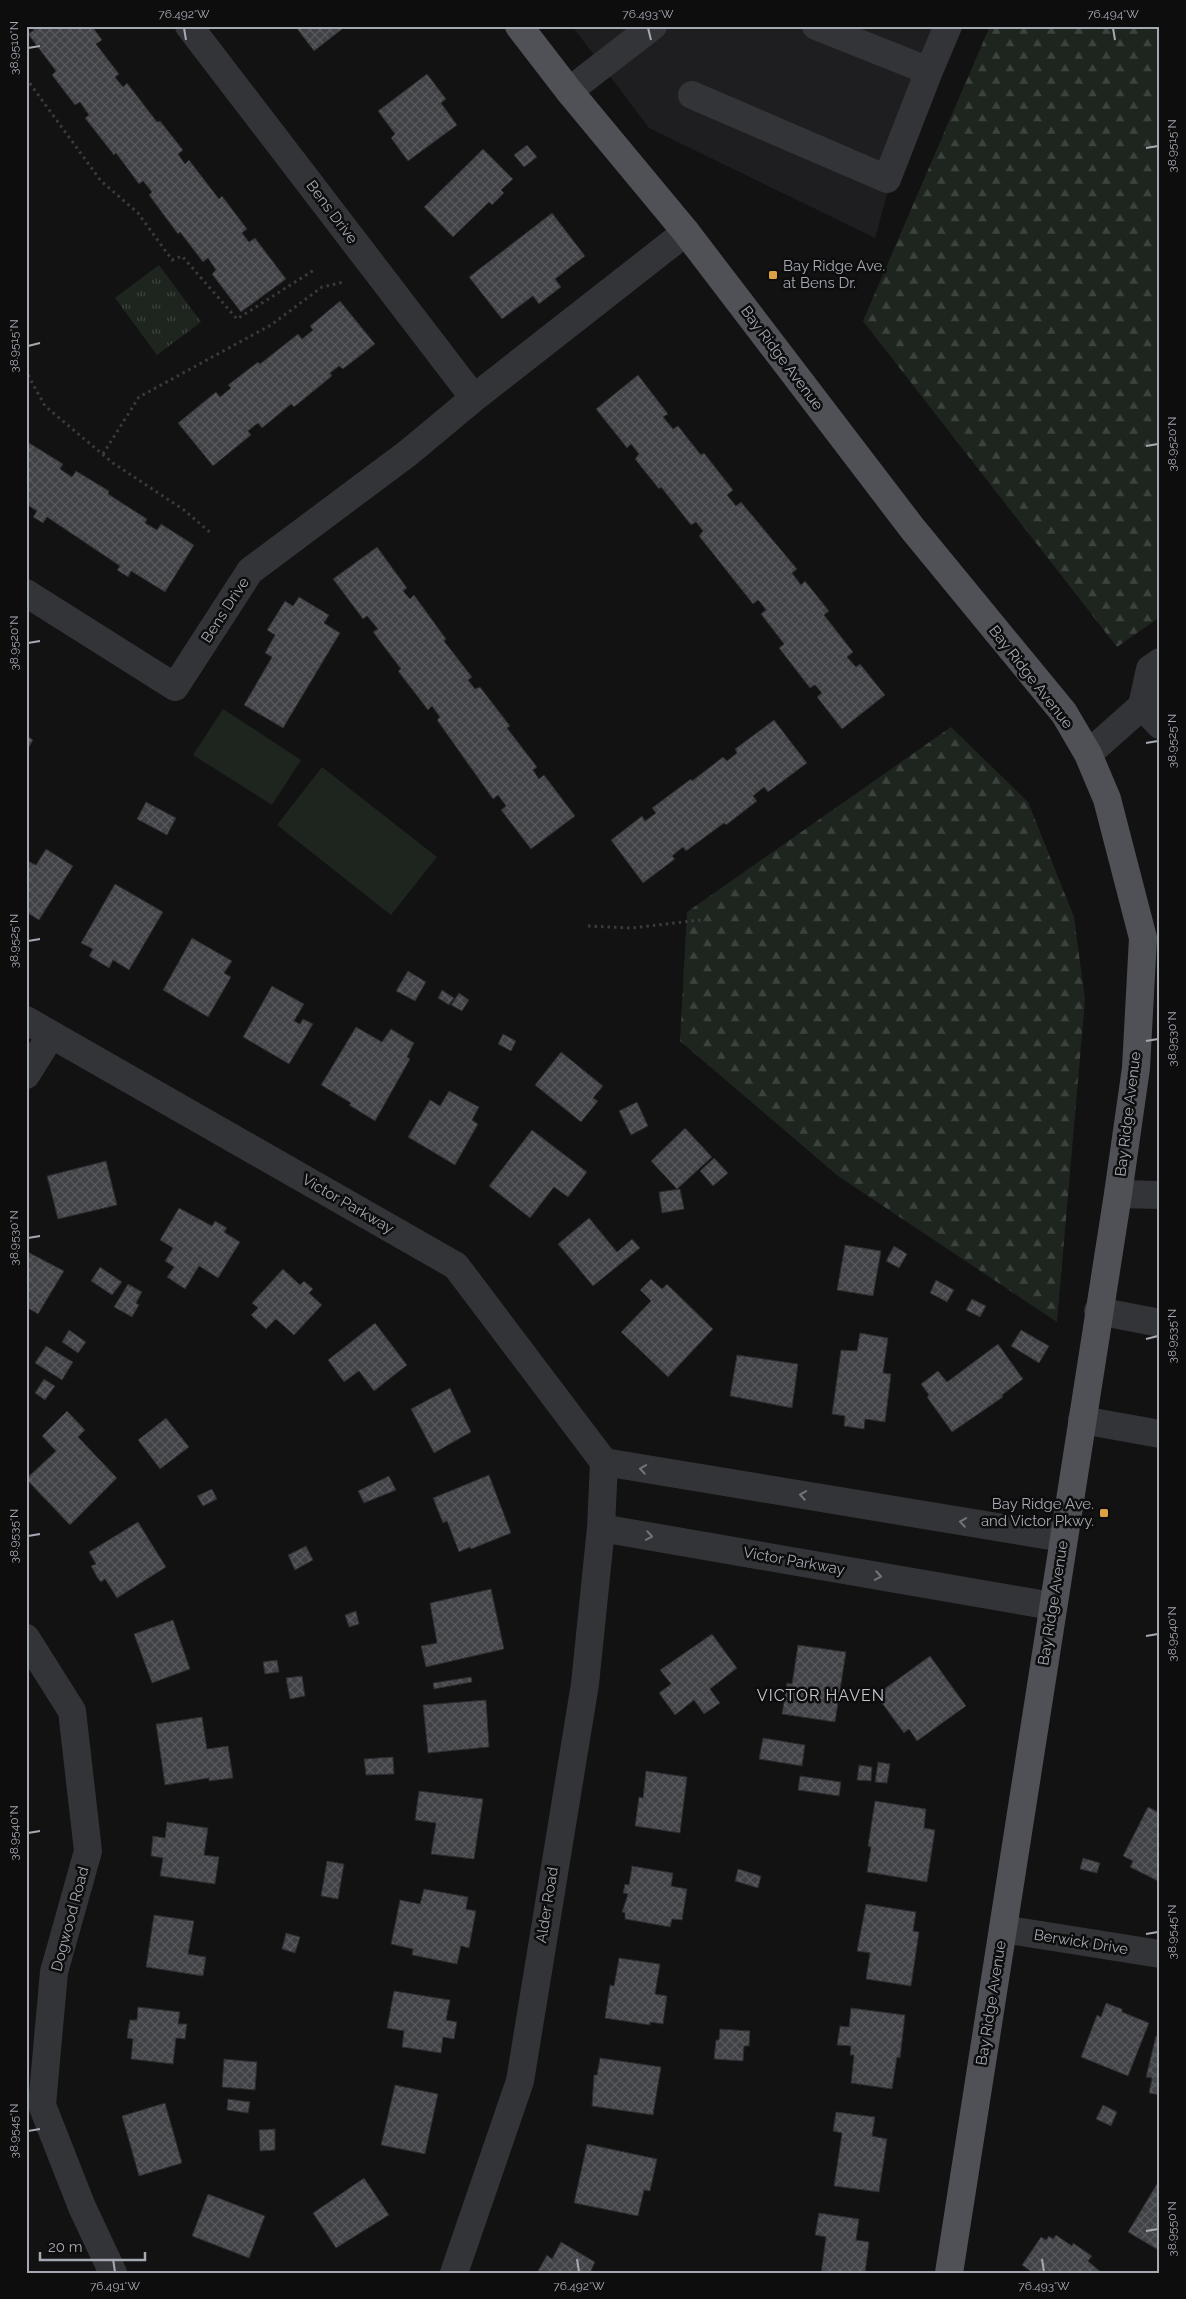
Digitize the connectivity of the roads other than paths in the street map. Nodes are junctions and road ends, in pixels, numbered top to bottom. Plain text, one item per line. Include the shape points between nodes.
1 (189, 26) edge
2 (519, 26) edge
3 (654, 26) edge
4 (816, 26) edge
5 (948, 26) edge
6 (929, 71) junction
7 (569, 91) junction
8 (692, 95) dead end
9 (686, 232) junction
10 (474, 398) junction
11 (26, 593) edge
12 (1160, 662) edge
13 (1142, 706) junction
14 (1160, 725) edge
15 (1088, 754) junction
16 (1151, 938) edge
17 (26, 1020) edge
18 (51, 1035) junction
19 (26, 1075) edge
20 (1118, 1194) junction
21 (1160, 1195) edge
22 (1098, 1311) junction
23 (1160, 1323) edge
24 (1082, 1420) junction
25 (1160, 1434) edge
26 (604, 1462) junction
27 (601, 1528) junction
28 (1063, 1538) junction
29 (1052, 1606) junction
30 (26, 1638) edge
31 (1003, 1929) junction
32 (1160, 1954) edge
33 (34, 2101) edge
34 (113, 2273) edge
35 (454, 2273) edge
36 (949, 2273) edge

1 - 10 street, Bens Drive
2 - 7 main road, Bay Ridge Avenue
3 - 7 street
4 - 6 street
5 - 6 street
6 - 8 street via 887,179
7 - 9 main road, Bay Ridge Avenue
9 - 10 street, Bens Drive
9 - 15 main road, Bay Ridge Avenue via 912,528 1064,713
10 - 11 street, Bens Drive via 408,453 250,571 175,688
12 - 13 street via 1150,669
13 - 14 street
13 - 15 street
15 - 16 main road, Bay Ridge Avenue via 1107,799
16 - 20 main road, Bay Ridge Avenue
17 - 18 street, Victor Parkway
18 - 19 street
18 - 26 street, Victor Parkway via 456,1266
20 - 21 street
20 - 22 main road, Bay Ridge Avenue
22 - 23 street
22 - 24 main road, Bay Ridge Avenue
24 - 25 street
24 - 28 main road, Bay Ridge Avenue
26 - 27 street
28 -> 26 street
27 -> 29 street, Victor Parkway
27 - 35 street, Alder Road via 585,1684 520,2080
28 - 29 main road, Bay Ridge Avenue
29 - 31 main road, Bay Ridge Avenue
30 - 33 street, Dogwood Road via 72,1711 88,1851 54,1972
31 - 32 street, Berwick Drive
31 - 36 main road, Bay Ridge Avenue
33 - 34 street, Dogwood Road

